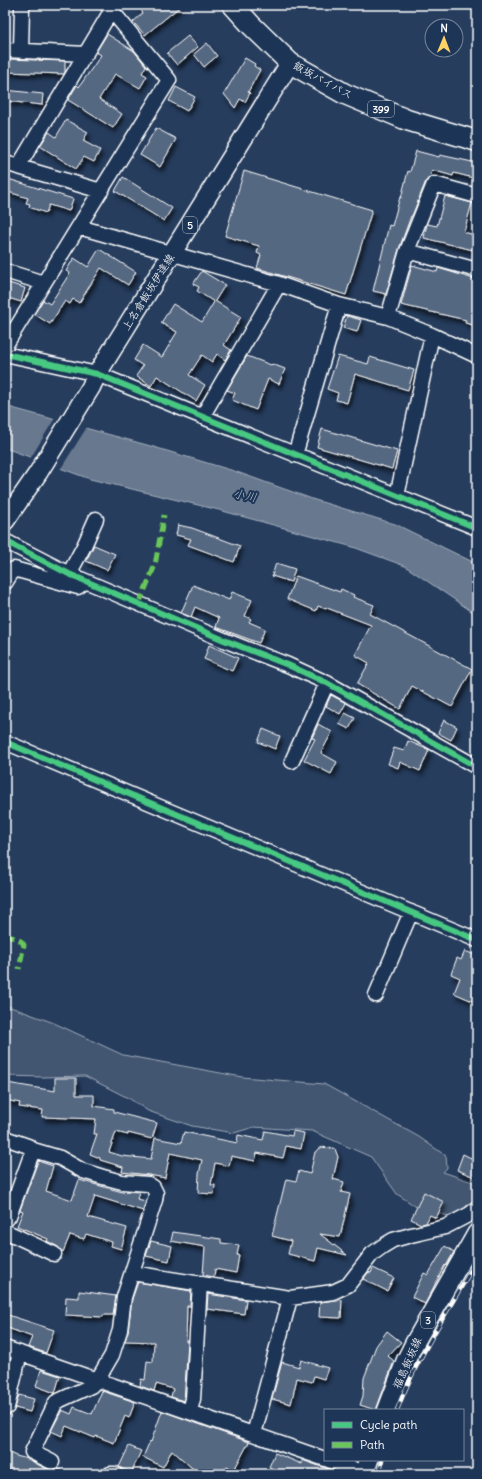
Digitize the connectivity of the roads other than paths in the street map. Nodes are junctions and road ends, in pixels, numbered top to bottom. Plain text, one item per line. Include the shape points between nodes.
1 (233, 5) edge
2 (22, 8) dead end
3 (109, 8) edge
4 (5, 50) edge
5 (21, 50) junction
6 (86, 54) junction
7 (290, 63) junction
8 (477, 141) edge
9 (11, 165) edge
10 (101, 191) junction
11 (477, 196) edge
12 (79, 227) junction
13 (407, 251) junction
14 (172, 253) junction
15 (5, 270) edge
16 (477, 270) edge
17 (44, 283) junction
18 (280, 284) junction
19 (339, 304) junction
20 (388, 317) junction
21 (432, 335) junction
22 (5, 346) edge
23 (5, 354) edge
24 (477, 356) edge
25 (94, 381) junction
26 (202, 417) junction
27 (296, 455) junction
28 (397, 496) junction
29 (96, 519) dead end
30 (5, 521) edge
31 (476, 524) edge
32 (5, 541) edge
33 (69, 574) junction
34 (86, 581) junction
35 (5, 584) edge
36 (327, 684) junction
37 (5, 742) edge
38 (292, 761) dead end
39 (477, 767) edge
40 (411, 912) junction
41 (477, 940) edge
42 (376, 995) dead end
43 (5, 1138) edge
44 (33, 1150) junction
45 (477, 1208) edge
46 (5, 1221) edge
47 (5, 1231) edge
48 (477, 1233) edge
49 (54, 1254) dead end
50 (132, 1273) junction
51 (200, 1283) junction
52 (290, 1298) junction
53 (5, 1348) edge
54 (20, 1353) junction
55 (98, 1379) junction
56 (7, 1407) dead end
57 (387, 1409) edge
58 (190, 1411) junction
59 (254, 1434) junction
60 (324, 1459) edge
61 (332, 1461) edge
62 (52, 1462) dead end
63 (366, 1469) edge
64 (110, 1474) edge
65 (114, 1474) edge

1 - 7 highway, 飯坂バイパス / 399
2 - 5 street
3 - 6 street
3 - 10 street via 169,80
4 - 5 street
5 - 6 street
6 - 9 street
7 - 8 highway, 飯坂バイパス / 399 via 345,94 377,108
7 - 14 main road, 上名倉飯坂伊達線 / 5
9 - 10 street
10 - 12 street
11 - 13 street via 434,184
12 - 14 street
12 - 17 street
13 - 16 street
13 - 20 street
14 - 18 street
14 - 25 main road, 上名倉飯坂伊達線 / 5
15 - 17 street
17 - 22 street
18 - 19 street
18 - 26 street
19 - 20 street
19 - 27 street
20 - 21 street
21 - 24 street
21 - 28 street
23 - 25 street
25 - 26 street
25 - 30 main road, 上名倉飯坂伊達線 / 5 via 38,473
26 - 27 street
27 - 28 street
28 - 31 street
29 - 33 street
32 - 33 street
33 - 34 street
34 - 35 street via 78,587 14,569
34 - 36 street via 288,665
36 - 38 street
36 - 39 street
37 - 40 street
40 - 41 street
40 - 42 street
43 - 44 street
44 - 46 street
44 - 50 street via 60,1158 83,1171 122,1182 148,1184 153,1187 156,1193 155,1200
45 - 52 street via 445,1227 393,1240 372,1254 348,1285 333,1292
47 - 49 street
48 - 57 main road, 福島飯坂線 / 3 via 414,1344
50 - 51 street
50 - 55 street via 124,1297 120,1330 112,1355
51 - 52 street
51 - 58 street via 193,1399
52 - 59 street
53 - 54 street
54 - 55 street
54 - 56 street
55 - 58 street
55 - 62 street via 91,1386 56,1402 32,1452
58 - 59 street
59 - 60 street
61 - 63 street
64 - 65 street

